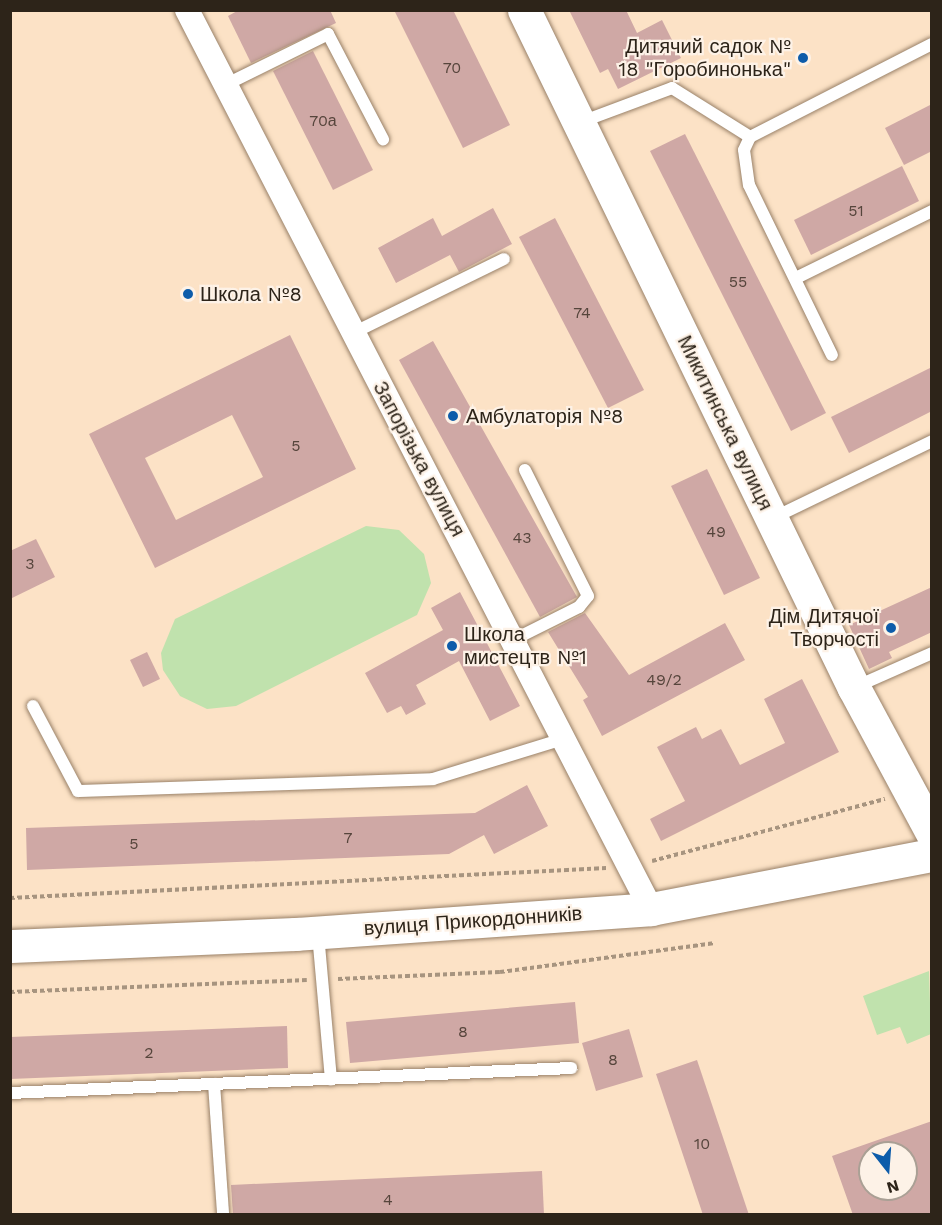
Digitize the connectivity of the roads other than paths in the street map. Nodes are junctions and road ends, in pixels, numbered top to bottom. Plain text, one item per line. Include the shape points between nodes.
1 (187, 10) edge
2 (524, 10) edge
3 (932, 44) edge
4 (225, 85) junction
5 (580, 123) junction
6 (750, 137) junction
7 (383, 139) dead end
8 (932, 211) edge
9 (504, 259) dead end
10 (796, 278) junction
11 (353, 333) junction
12 (832, 355) dead end
13 (932, 441) edge
14 (525, 470) dead end
15 (771, 518) junction
16 (513, 640) junction
17 (932, 653) edge
18 (854, 688) junction
19 (33, 706) dead end
20 (563, 739) junction
21 (932, 832) edge
22 (932, 855) edge
23 (651, 909) junction
24 (318, 933) junction
25 (10, 946) edge
26 (571, 1068) dead end
27 (331, 1079) junction
28 (214, 1084) junction
29 (10, 1093) edge
30 (223, 1215) edge

1 - 4 street, Запорізька вулиця
2 - 5 street, Микитинська вулиця
3 - 6 lane
4 - 7 lane via 328,34
4 - 11 street, Запорізька вулиця
5 - 6 lane via 672,88
5 - 15 street, Микитинська вулиця
6 - 10 lane via 744,150 749,185
8 - 10 lane
9 - 11 lane
10 - 12 lane
11 - 16 street, Запорізька вулиця
13 - 15 lane
14 - 16 lane via 588,596 579,607
15 - 18 street, Микитинська вулиця
16 - 20 street, Запорізька вулиця
17 - 18 lane
18 - 21 street, Микитинська вулиця
19 - 20 lane via 78,791 432,779
20 - 23 street, Запорізька вулиця
22 - 23 street, вулиця Прикордонників
23 - 24 street, вулиця Прикордонників
24 - 25 street, вулиця Прикордонників
24 - 27 lane
26 - 27 lane
27 - 28 lane
28 - 29 lane
28 - 30 lane

